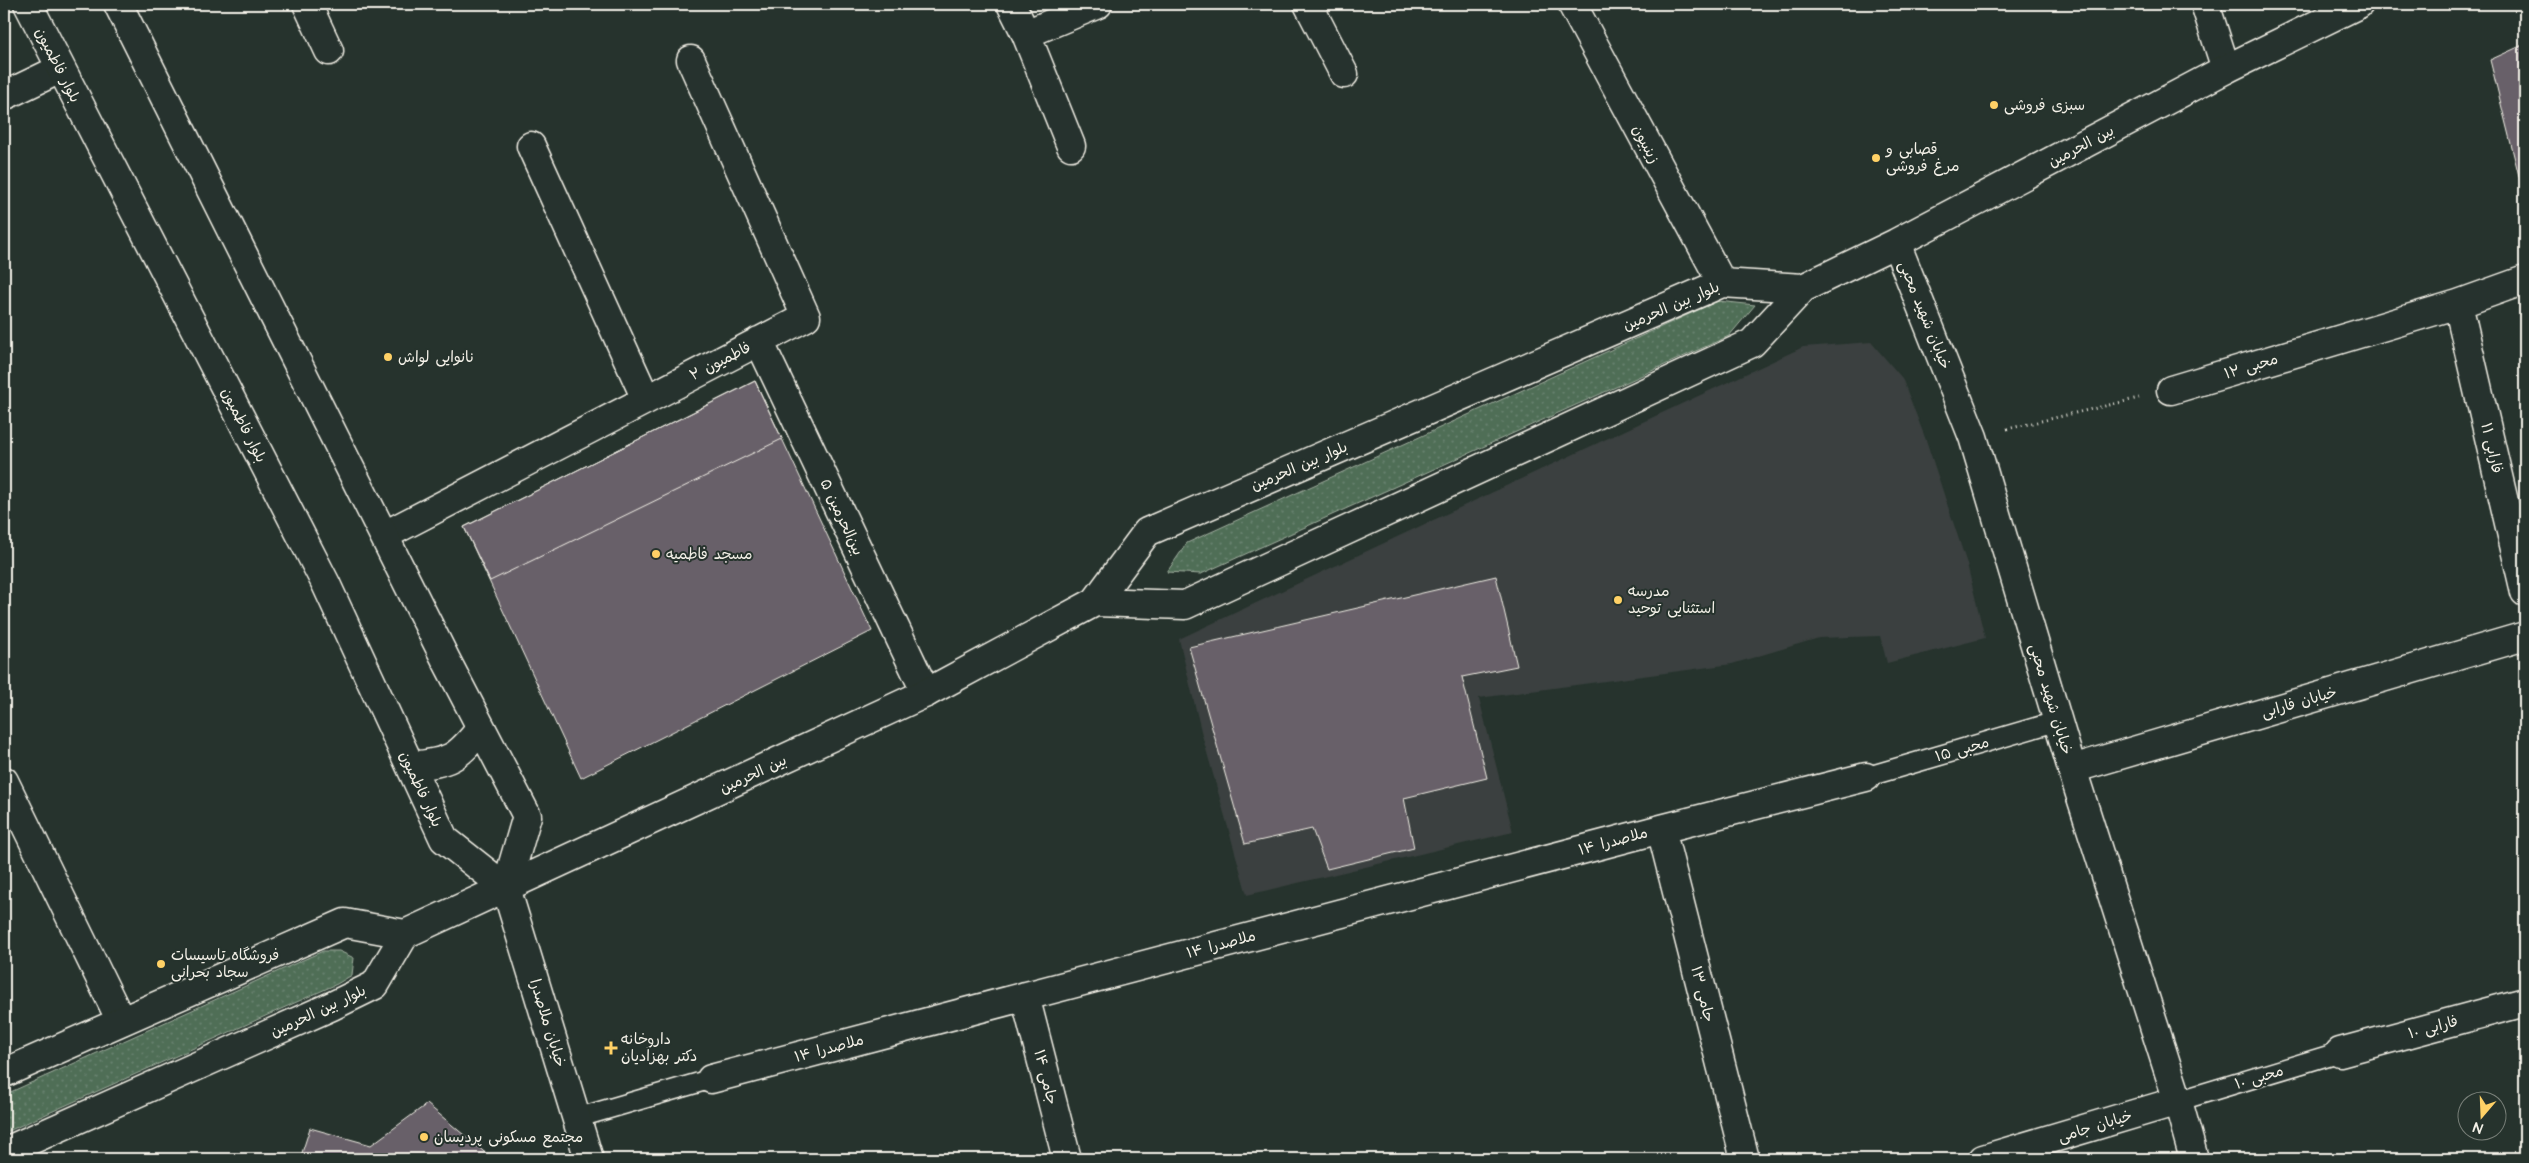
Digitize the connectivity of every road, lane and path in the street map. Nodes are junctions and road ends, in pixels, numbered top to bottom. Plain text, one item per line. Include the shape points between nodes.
1 (28, 4) edge
2 (118, 4) edge
3 (307, 4) edge
4 (1011, 4) edge
5 (1098, 4) edge
6 (1308, 4) edge
7 (1572, 4) edge
8 (2205, 4) edge
9 (2359, 4) edge
10 (1026, 34) junction
11 (329, 51) dead end
12 (691, 60) dead end
13 (60, 69) junction
14 (2226, 69) junction
15 (1344, 74) dead end
16 (4, 96) edge
17 (531, 146) dead end
18 (1071, 146) dead end
19 (1896, 243) junction
20 (2525, 280) edge
21 (1722, 283) junction
22 (1803, 288) junction
23 (2458, 304) junction
24 (759, 341) junction
25 (2171, 390) joint
26 (646, 399) junction
27 (1973, 437) junction
28 (385, 535) junction
29 (2525, 592) edge
30 (1095, 602) junction
31 (2525, 636) edge
32 (926, 693) junction
33 (2058, 721) junction
34 (481, 728) junction
35 (411, 766) junction
36 (2072, 769) junction
37 (1866, 777) joint
38 (4, 781) edge
39 (1661, 829) junction
40 (506, 888) junction
41 (405, 934) junction
42 (1025, 996) junction
43 (2525, 1002) edge
44 (121, 1021) junction
45 (2340, 1052) joint
46 (4, 1073) edge
47 (711, 1080) joint
48 (2178, 1101) junction
49 (577, 1118) junction
50 (4, 1152) edge
51 (589, 1159) edge
52 (1067, 1159) edge
53 (1745, 1159) edge
54 (1983, 1159) edge
55 (2194, 1159) edge

1 - 13 street, بلوار فاطمیون
2 - 28 street
3 - 11 street
4 - 10 street
5 - 10 street
6 - 15 street
7 - 21 street, زینبیون
8 - 14 street
9 - 14 street, بین الحرمین
10 - 18 street
12 - 24 street, فاطمیون ۲ via 806,316
13 - 16 street
13 - 35 street, بلوار فاطمیون via 326,584
14 - 19 street, بین الحرمین
17 - 26 street
19 - 22 street, بین الحرمین
19 - 27 street, خیابان شهید محبی
20 - 23 street, محبی ۱۲
21 - 22 street, بلوار بین الحرمین
21 - 30 street, بلوار بین الحرمین via 1147,532
22 - 30 street via 1752,343 1185,605
23 - 25 street, محبی ۱۲
23 - 29 street, فارابی ۱۱
24 - 26 street, فاطمیون ۲
24 - 32 street, بین‌الحرمین ۵
25 - 27 path
26 - 28 street, فاطمیون ۲
27 - 33 street, خیابان شهید محبی
28 - 34 street
30 - 32 street, بین الحرمین
31 - 36 street, خیابان فارابی
32 - 40 street, بین الحرمین
33 - 36 street, خیابان شهید محبی
33 - 37 lane, محبی ۱۵
34 - 35 street via 464,750 440,763
34 - 40 street via 527,816
35 - 40 street, بلوار فاطمیون via 444,839
36 - 48 street, خیابان شهید محبی
37 - 39 street, ملاصدرا ۱۴
38 - 44 street
39 - 42 street, ملاصدرا ۱۴
39 - 53 street, جامی ۱۳
40 - 41 street, بین الحرمین
40 - 49 street, خیابان ملاصدرا
41 - 44 street via 345,923
41 - 50 street, بلوار بین الحرمین via 375,985
42 - 47 street, ملاصدرا ۱۴
42 - 52 street, جامی ۱۴
43 - 45 street, فارابی ۱۰
44 - 46 street
45 - 48 lane, محبی ۱۰
47 - 49 lane, ملاصدرا ۱۴
48 - 54 street, خیابان جامی
48 - 55 street, خیابان شهید محبی
49 - 51 street, خیابان ملاصدرا

